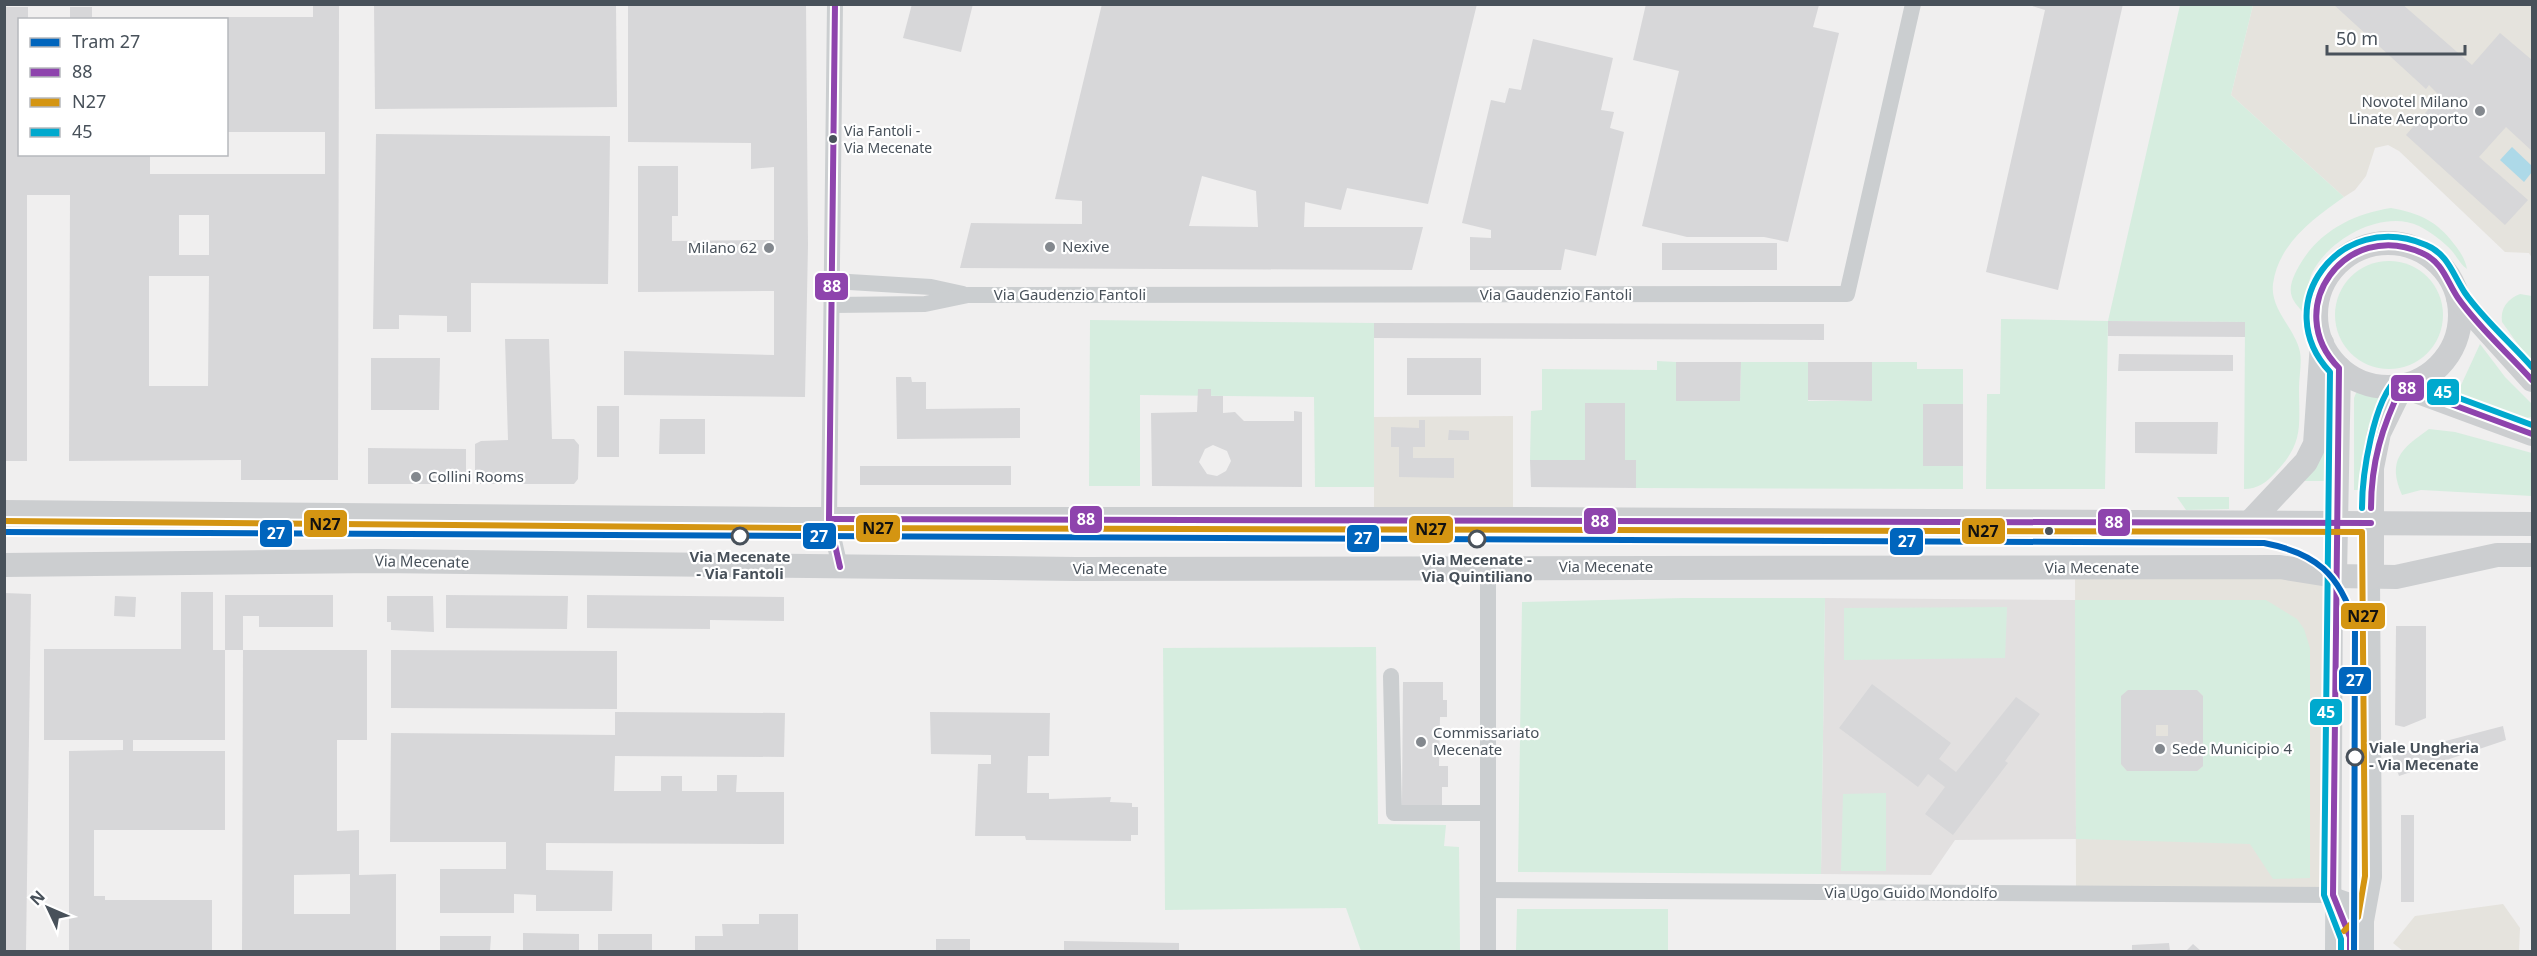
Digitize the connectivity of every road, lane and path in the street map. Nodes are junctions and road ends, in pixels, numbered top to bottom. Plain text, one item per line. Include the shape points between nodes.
1 (835, 4) edge
2 (1913, 4) edge
3 (832, 282) junction
4 (968, 295) junction
5 (2458, 298) junction
6 (832, 305) junction
7 (2322, 343) junction
8 (2338, 368) junction
9 (2532, 380) edge
10 (2402, 386) junction
11 (2532, 434) edge
12 (4, 512) edge
13 (828, 519) junction
14 (2338, 523) junction
15 (2371, 523) junction
16 (2248, 524) junction
17 (2532, 524) edge
18 (2532, 555) edge
19 (4, 565) edge
20 (840, 567) junction
21 (1488, 567) junction
22 (2335, 576) junction
23 (2372, 577) junction
24 (1391, 676) dead end
25 (1488, 813) junction
26 (1488, 890) junction
27 (2334, 895) junction
28 (2366, 921) junction
29 (1488, 951) edge
30 (2333, 951) edge
31 (2366, 951) edge

1 - 3 street
2 - 4 street, Via Gaudenzio Fantoli via 1847,294
3 - 4 street, Via Gaudenzio Fantoli via 931,287
3 - 6 street
4 - 6 street, Via Gaudenzio Fantoli via 925,304
5 - 7 main road via 2447,274 2424,253 2390,243 2364,248 2341,261 2324,282 2316,317
5 - 9 main road
5 - 10 main road via 2460,325 2451,350 2434,371
6 - 13 street
7 - 8 main road
7 - 16 main road via 2315,444 2306,462
8 - 10 main road via 2366,384
8 - 14 main road
10 - 11 main road
10 - 15 main road via 2379,433 2372,468
12 - 13 main road
13 - 16 main road
13 - 20 street
14 - 15 main road
14 - 16 main road
14 - 22 main road
15 - 17 main road
15 - 23 main road
18 - 23 main road, Via Mecenate via 2497,555 2396,577
19 - 20 main road, Via Mecenate via 378,561
20 - 21 main road, Via Mecenate
21 - 22 main road, Via Mecenate via 2280,567
21 - 25 street
22 - 23 main road, Via Mecenate
22 - 27 street
23 - 28 street via 2374,877
24 - 25 street via 1394,813
25 - 26 street
26 - 27 street, Via Ugo Guido Mondolfo
26 - 29 street
27 - 28 street via 2347,900
27 - 30 street
28 - 31 street

